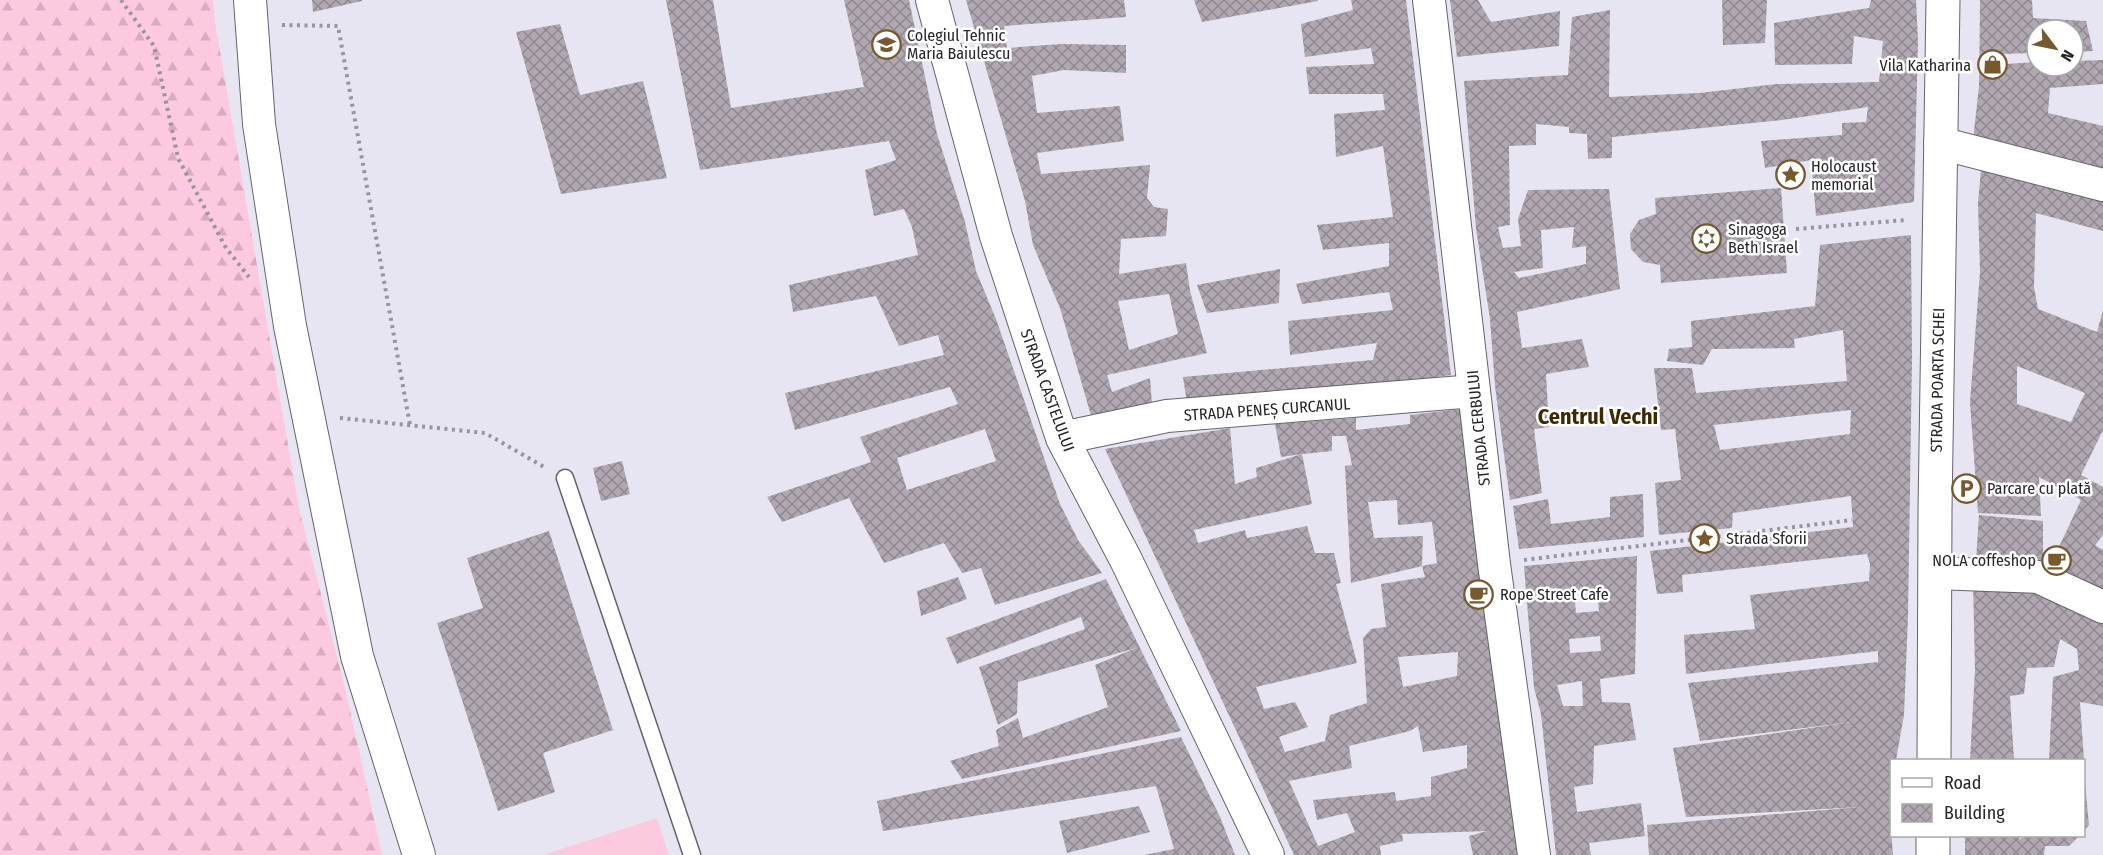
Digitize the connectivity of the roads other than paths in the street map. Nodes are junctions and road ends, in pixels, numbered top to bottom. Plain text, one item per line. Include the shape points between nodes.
1 (932, 0) edge
2 (1429, 0) edge
3 (1943, 0) edge
4 (251, 13) edge
5 (1940, 143) junction
6 (2103, 184) edge
7 (1474, 391) junction
8 (1062, 438) junction
9 (565, 478) road end
10 (1935, 573) junction
11 (2103, 607) edge
12 (1934, 759) edge
13 (1933, 837) edge
14 (419, 855) edge
15 (692, 855) edge
16 (1268, 855) edge
17 (1534, 855) edge
18 (1933, 855) edge

1 - 8 street, STRADA CASTELULUI via 996,236
2 - 7 street, STRADA CERBULUI
3 - 5 street, STRADA POARTA SCHEI
4 - 14 street via 259,124 290,326 357,656
5 - 6 street
5 - 10 street, STRADA POARTA SCHEI
7 - 8 street, STRADA PENEȘ CURCANUL via 1167,416
7 - 17 street, STRADA CERBULUI
8 - 16 street, STRADA CASTELULUI via 1126,560
9 - 15 lane
10 - 11 street via 2038,577
10 - 12 street, STRADA POARTA SCHEI
13 - 18 street

